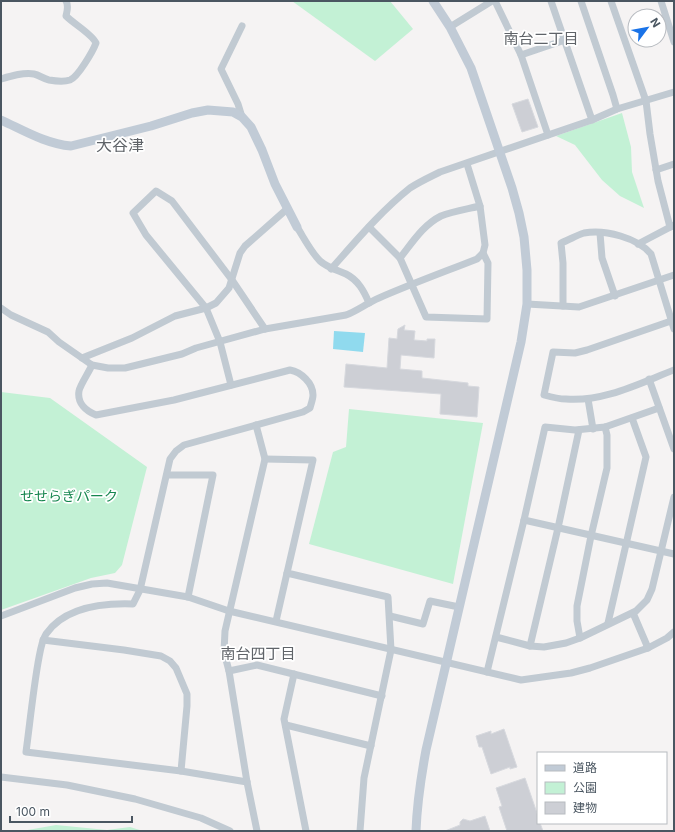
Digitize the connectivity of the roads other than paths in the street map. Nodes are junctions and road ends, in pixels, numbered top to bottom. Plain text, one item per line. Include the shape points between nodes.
1 (66, 1) edge
2 (433, 1) edge
3 (492, 1) edge
4 (495, 1) edge
5 (551, 1) edge
6 (581, 1) edge
7 (611, 1) edge
8 (661, 1) edge
9 (242, 26) dead end
10 (450, 27) junction
11 (564, 40) junction
12 (674, 42) edge
13 (521, 55) junction
14 (1, 79) edge
15 (674, 92) edge
16 (646, 101) junction
17 (617, 109) junction
18 (242, 117) junction
19 (1, 120) edge
20 (592, 120) junction
21 (548, 135) junction
22 (500, 152) junction
23 (467, 164) junction
24 (674, 164) edge
25 (656, 170) junction
26 (480, 206) junction
27 (287, 209) junction
28 (672, 226) edge
29 (297, 227) joint
30 (369, 227) junction
31 (600, 233) junction
32 (638, 244) junction
33 (483, 253) junction
34 (400, 258) junction
35 (331, 269) junction
36 (674, 275) edge
37 (232, 280) junction
38 (659, 281) junction
39 (411, 284) junction
40 (615, 296) junction
41 (369, 303) junction
42 (527, 304) junction
43 (563, 306) junction
44 (1, 308) edge
45 (206, 308) junction
46 (671, 321) junction
47 (674, 329) edge
48 (265, 330) junction
49 (220, 342) junction
50 (82, 358) junction
51 (92, 365) junction
52 (674, 370) edge
53 (649, 379) junction
54 (231, 385) junction
55 (588, 398) junction
56 (659, 408) junction
57 (632, 418) junction
58 (256, 425) junction
59 (605, 427) junction
60 (593, 429) junction
61 (578, 430) junction
62 (674, 450) edge
63 (265, 459) junction
64 (167, 475) junction
65 (674, 497) edge
66 (524, 520) junction
67 (558, 528) junction
68 (592, 536) junction
69 (627, 543) junction
70 (661, 551) junction
71 (674, 554) edge
72 (287, 573) junction
73 (140, 590) junction
74 (188, 597) junction
75 (459, 607) junction
76 (229, 611) junction
77 (633, 613) junction
78 (1, 616) edge
79 (390, 616) junction
80 (276, 621) junction
81 (608, 623) junction
82 (674, 632) edge
83 (496, 637) junction
84 (580, 638) junction
85 (43, 640) junction
86 (530, 646) junction
87 (648, 648) junction
88 (392, 650) junction
89 (446, 663) junction
90 (229, 671) junction
91 (487, 672) junction
92 (294, 674) junction
93 (382, 696) junction
94 (286, 725) junction
95 (371, 746) junction
96 (181, 771) junction
97 (1, 777) edge
98 (247, 782) junction
99 (230, 831) edge
100 (258, 831) edge
101 (306, 831) edge
102 (360, 831) edge
103 (416, 831) edge

1 - 14 street via 66,16 94,37 96,43 76,76 64,82 48,80 34,74
2 - 10 street
3 - 10 street
4 - 13 street
5 - 11 street
6 - 17 street
7 - 16 street
8 - 12 street
9 - 18 street via 221,69
10 - 22 street via 471,68
11 - 13 street
11 - 20 street
13 - 21 street
15 - 16 street
16 - 17 street
16 - 25 street
17 - 20 street
18 - 19 street via 233,112 208,110 71,146 59,145
18 - 27 street via 251,127
20 - 21 street
21 - 22 street
22 - 23 street
22 - 42 street via 524,237
23 - 26 street
23 - 30 street via 440,172 411,188
24 - 25 street
25 - 28 street
26 - 33 street via 485,245
26 - 34 street via 442,216 431,222
27 - 29 street
27 - 37 street via 245,246 240,253
28 - 32 street
29 - 35 street via 321,262
30 - 34 street
30 - 35 street
31 - 32 street via 612,234
31 - 40 street via 602,258
31 - 43 street via 584,233 561,243
32 - 38 street via 651,254
33 - 39 street via 477,259
33 - 39 street via 488,263 486,319 426,317
34 - 39 street
35 - 41 street via 355,280 364,290
36 - 38 street
37 - 45 street via 223,297 216,304
37 - 45 street via 172,201 156,191 133,213 146,235
37 - 48 street
38 - 40 street
38 - 46 street
39 - 41 street
40 - 43 street via 579,307
41 - 48 street via 346,315
42 - 43 street
42 - 75 street via 521,342
44 - 50 street via 48,332
45 - 49 street
45 - 50 street via 175,316 132,338
46 - 47 street
46 - 55 street via 587,350 575,353 553,352 544,395 565,399
48 - 49 street
49 - 51 street via 125,368
49 - 54 street
50 - 51 street
51 - 54 street via 79,391 80,402 89,412 96,415 174,400
52 - 53 street
53 - 55 street via 602,397
53 - 56 street
54 - 58 street via 290,370 297,371 310,384 313,394 310,408
55 - 60 street
56 - 57 street
56 - 62 street
57 - 59 street
57 - 69 street via 646,457
58 - 63 street
58 - 64 street via 184,445 170,459
59 - 60 street
59 - 68 street via 607,468
60 - 61 street
61 - 66 street via 545,427
61 - 67 street
63 - 72 street via 313,460
63 - 76 street
64 - 73 street
64 - 74 street via 213,475
65 - 70 street
66 - 67 street
66 - 83 street
67 - 68 street
67 - 86 street
68 - 69 street
68 - 84 street via 577,606
69 - 70 street
69 - 81 street
70 - 71 street
70 - 77 street via 652,589 646,600
72 - 79 street via 388,597
72 - 80 street
73 - 74 street
73 - 78 street via 107,583 92,584
73 - 85 street via 133,604 97,606 69,615 54,625
74 - 76 street
75 - 79 street via 430,601 424,624
75 - 89 street
76 - 80 street
76 - 90 street via 224,652
77 - 81 street
77 - 87 street
79 - 88 street
80 - 88 street
81 - 84 street
82 - 87 street
83 - 86 street
83 - 91 street
84 - 86 street via 544,647
85 - 96 street via 161,656 170,661 176,668 186,694
85 - 96 street via 26,752
87 - 91 street via 590,668 551,677 521,680
88 - 89 street
88 - 93 street
89 - 91 street
89 - 103 street via 421,775
90 - 92 street via 257,665
90 - 98 street
92 - 93 street
92 - 94 street via 284,719
93 - 95 street
94 - 95 street
94 - 101 street
95 - 102 street via 364,778
96 - 98 street
97 - 99 street via 135,799 201,818
98 - 100 street

